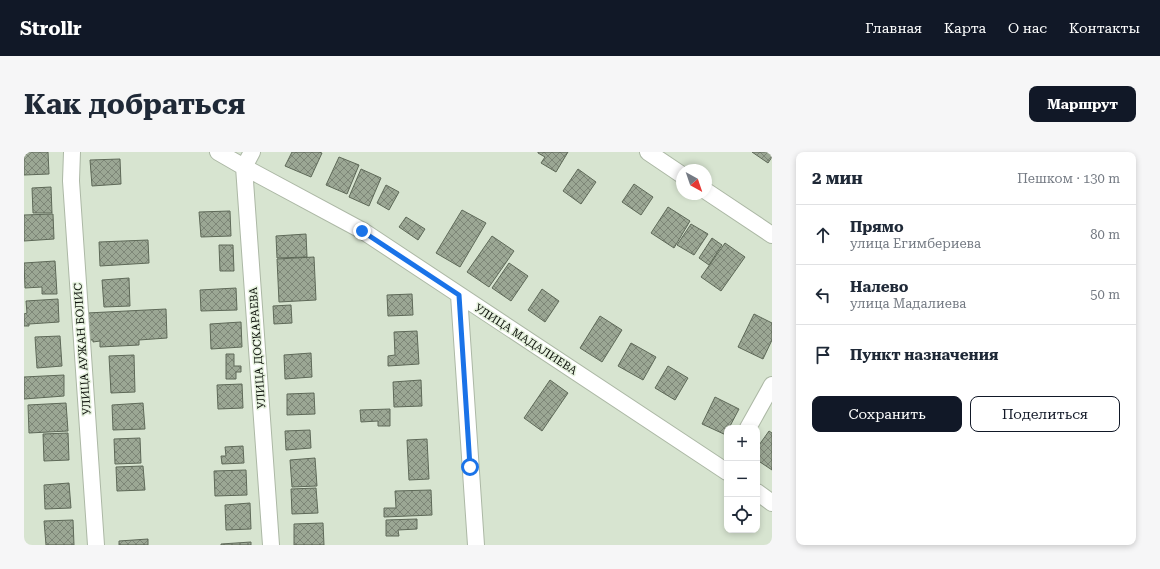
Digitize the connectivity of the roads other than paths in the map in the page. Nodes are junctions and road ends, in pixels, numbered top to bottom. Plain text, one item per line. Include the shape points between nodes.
1 (72, 152) edge
2 (218, 152) edge
3 (252, 152) edge
4 (648, 152) edge
5 (244, 167) junction
6 (676, 171) edge
7 (712, 195) edge
8 (772, 235) edge
9 (459, 295) junction
10 (772, 385) edge
11 (750, 425) edge
12 (724, 469) edge
13 (760, 494) edge
14 (772, 503) edge
15 (96, 545) edge
16 (271, 545) edge
17 (476, 545) edge

1 - 15 street, УЛИЦА АУЖАН БОЛИС via 71,181
2 - 5 street, УЛИЦА МАДАЛИЕВА
3 - 5 street
4 - 6 street
5 - 9 street, УЛИЦА МАДАЛИЕВА via 362,231
5 - 16 street, УЛИЦА ДОСКАРАЕВА
7 - 8 street
9 - 12 street, УЛИЦА МАДАЛИЕВА
9 - 17 street
10 - 11 street
13 - 14 street

